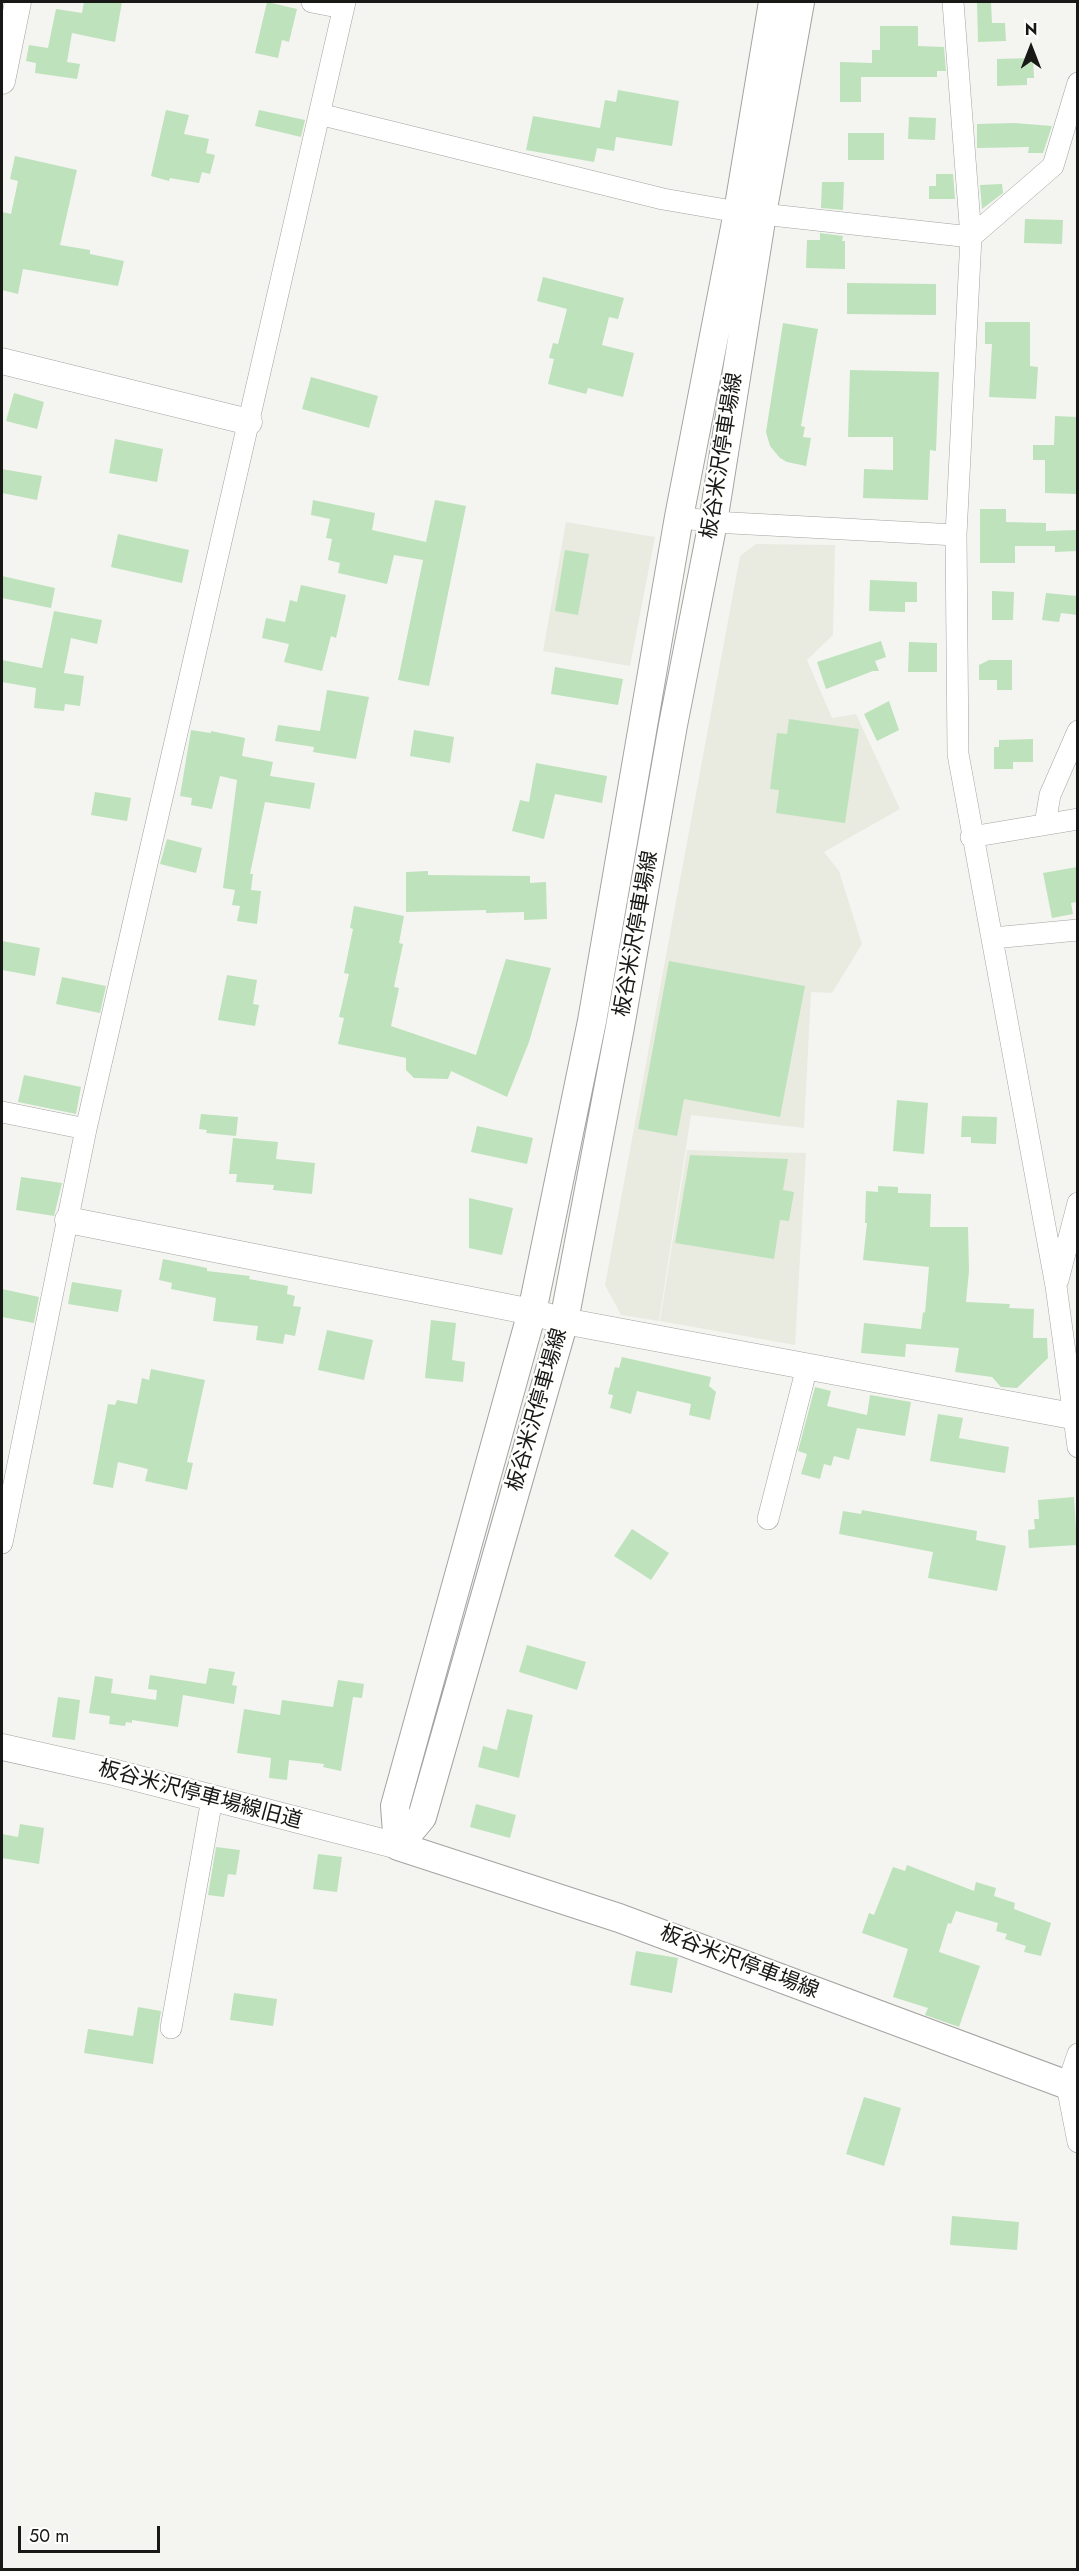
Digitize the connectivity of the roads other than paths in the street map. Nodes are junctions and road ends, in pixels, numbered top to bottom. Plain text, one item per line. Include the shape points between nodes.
1 (18, 2) edge
2 (312, 2) edge
3 (773, 2) edge
4 (800, 2) edge
5 (953, 2) edge
6 (344, 5) edge
7 (2, 81) edge
8 (1077, 83) edge
9 (319, 114) junction
10 (750, 213) junction
11 (971, 237) junction
12 (2, 361) edge
13 (249, 422) junction
14 (679, 518) junction
15 (713, 522) junction
16 (956, 535) junction
17 (1077, 731) edge
18 (1077, 819) edge
19 (1046, 824) junction
20 (971, 837) junction
21 (1077, 930) edge
22 (993, 938) junction
23 (2, 1112) edge
24 (86, 1129) junction
25 (1077, 1203) edge
26 (68, 1220) junction
27 (1056, 1286) junction
28 (532, 1312) junction
29 (564, 1321) junction
30 (807, 1367) junction
31 (1072, 1416) junction
32 (1077, 1447) edge
33 (768, 1519) dead end
34 (2, 1543) edge
35 (2, 1747) edge
36 (212, 1799) junction
37 (398, 1846) junction
38 (171, 2028) dead end
39 (1077, 2054) edge
40 (1072, 2088) edge
41 (1077, 2142) edge

1 - 7 street
2 - 6 street
3 - 10 main road, 板谷米沢停車場線
4 - 10 main road, 板谷米沢停車場線
5 - 11 street
6 - 9 street
8 - 11 street via 1053,166
9 - 10 street via 663,199
9 - 13 street
10 - 11 street
10 - 14 main road, 板谷米沢停車場線
10 - 15 main road, 板谷米沢停車場線
11 - 16 street
12 - 13 street
13 - 24 street
14 - 15 street
14 - 28 main road, 板谷米沢停車場線 via 592,1021
15 - 16 street
15 - 29 main road, 板谷米沢停車場線
16 - 20 street via 958,754
17 - 19 street via 1050,795
18 - 19 street
19 - 20 street
20 - 22 street
21 - 22 street
22 - 27 street
23 - 24 street
24 - 26 street
25 - 27 street
26 - 28 street
26 - 34 street
27 - 31 street
28 - 29 street
28 - 37 main road, 板谷米沢停車場線 via 395,1806
29 - 30 street
29 - 37 main road, 板谷米沢停車場線 via 422,1817
30 - 31 street
30 - 33 street
31 - 32 street
35 - 36 street, 板谷米沢停車場線旧道
36 - 37 street, 板谷米沢停車場線旧道
36 - 38 street
37 - 40 main road, 板谷米沢停車場線 via 619,1918
39 - 40 street
40 - 41 street

